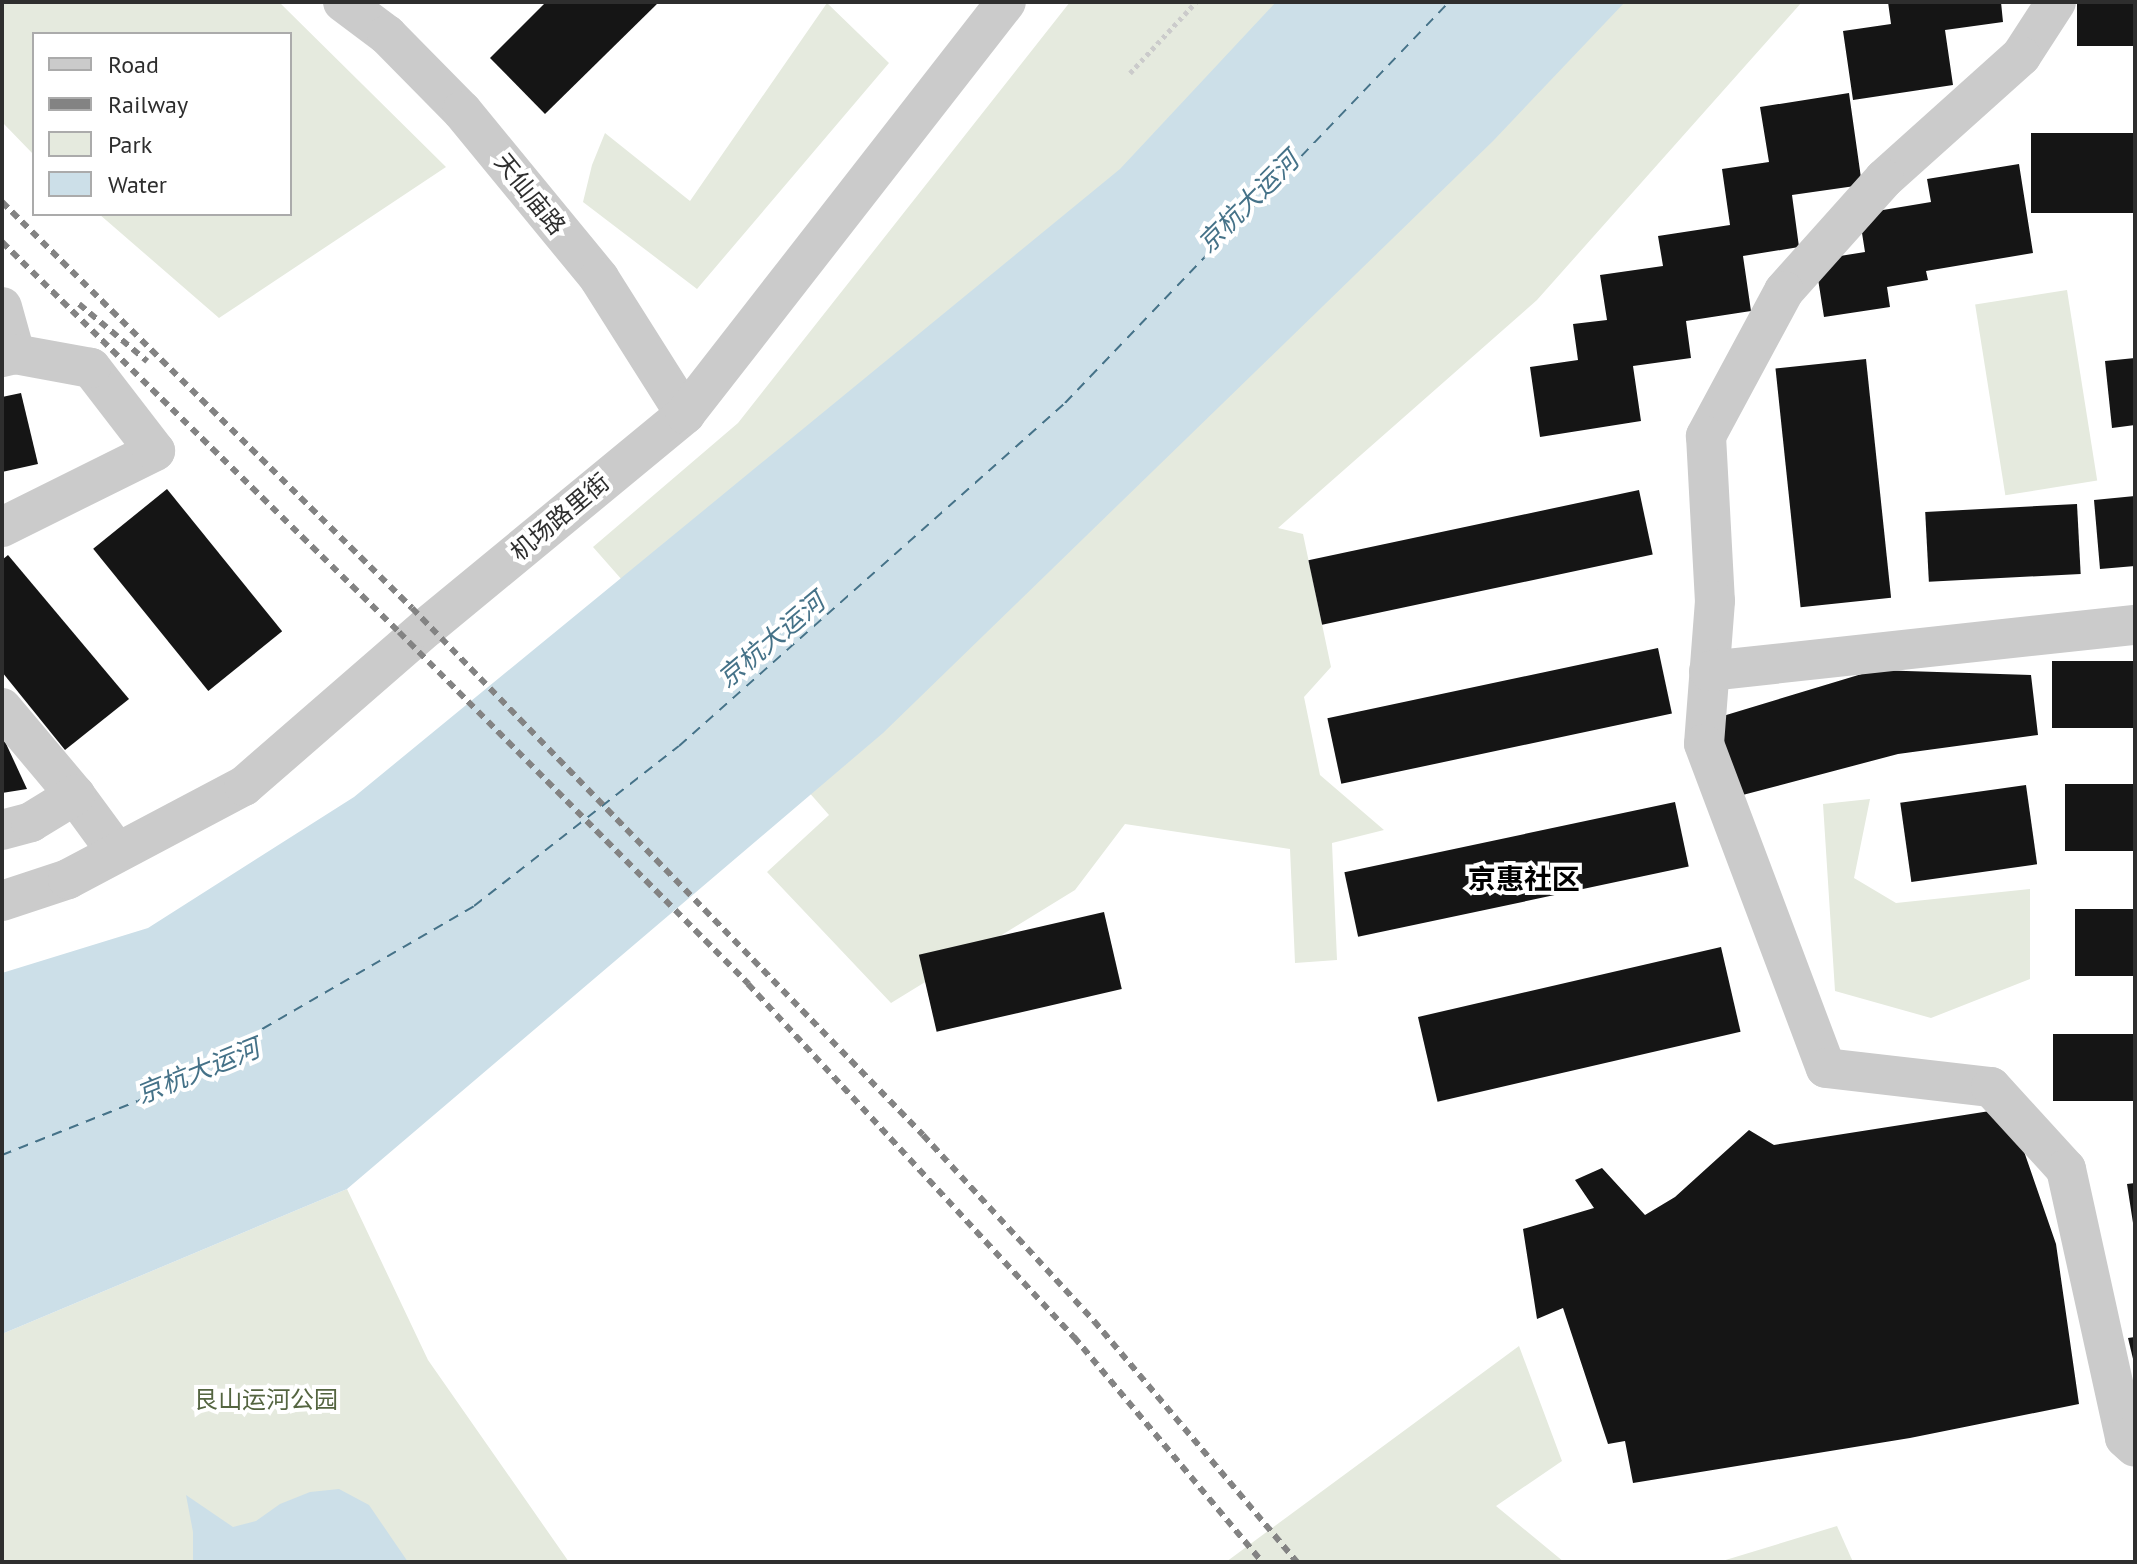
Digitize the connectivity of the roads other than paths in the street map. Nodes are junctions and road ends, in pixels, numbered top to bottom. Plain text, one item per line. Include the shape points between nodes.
1 (343, 2) edge
2 (1006, 2) edge
3 (2056, 2) edge
4 (2, 307) edge
5 (9, 356) edge
6 (685, 414) junction
7 (2, 527) edge
8 (2135, 625) edge
9 (1709, 671) junction
10 (12, 719) edge
11 (75, 795) junction
12 (2, 830) edge
13 (116, 851) junction
14 (2, 901) edge
15 (2135, 1447) edge

1 - 6 street, 天仙庙路 via 387,35 472,123 599,278
2 - 6 street, 机场路里街
3 - 9 street via 2021,56 1884,179 1784,291 1706,436 1715,601
4 - 5 street
5 - 7 street via 91,368 155,451
6 - 13 street, 机场路里街 via 244,786
8 - 9 street
9 - 15 street via 1704,744 1826,1068 1991,1087 2066,1169 2125,1438
10 - 11 street
11 - 12 street via 31,822
11 - 13 street
13 - 14 street, 机场路里街 via 68,879

